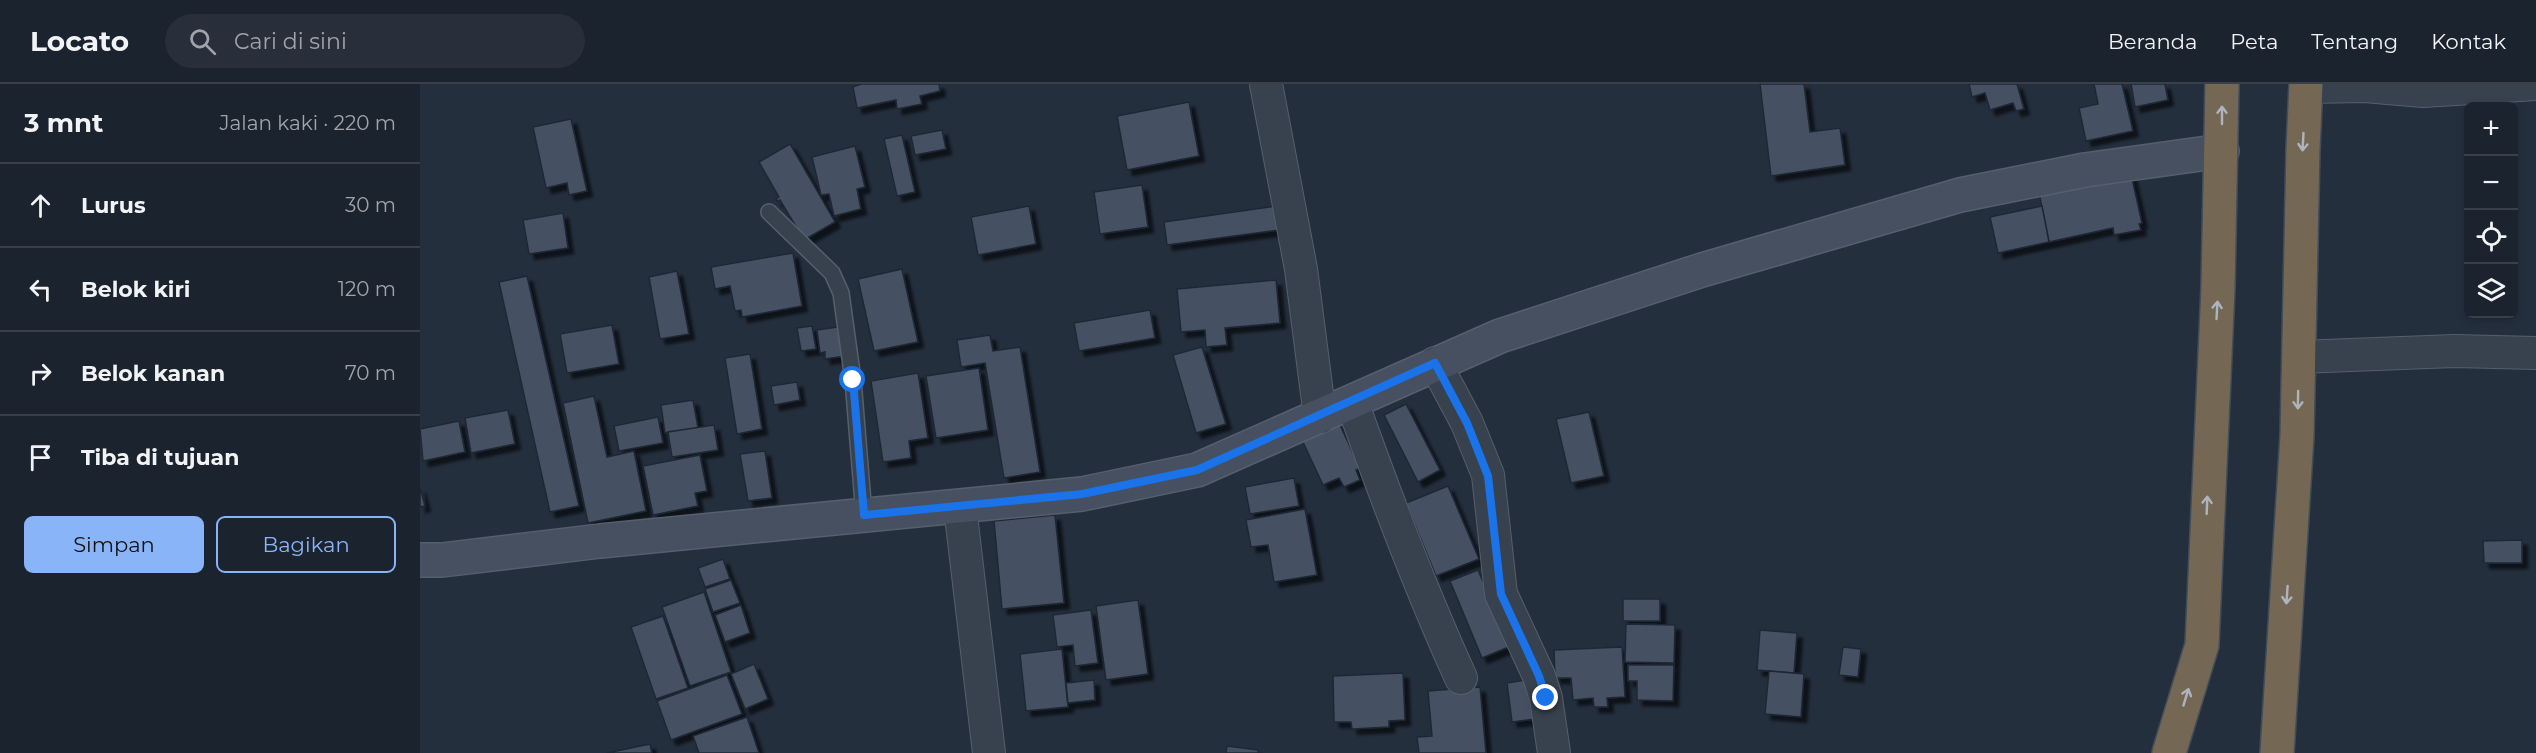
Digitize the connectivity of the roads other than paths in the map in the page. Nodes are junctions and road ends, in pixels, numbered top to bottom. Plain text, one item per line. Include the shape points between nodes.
1 (1266, 84) edge
2 (2222, 84) edge
3 (2536, 84) edge
4 (2306, 86) edge
5 (2222, 151) junction
6 (770, 212) dead end
7 (2536, 353) edge
8 (2299, 357) junction
9 (1435, 363) junction
10 (1352, 402) junction
11 (1320, 417) junction
12 (960, 507) junction
13 (864, 515) junction
14 (420, 560) edge
15 (1461, 678) dead end
16 (989, 753) edge
17 (1554, 753) edge
18 (2169, 753) edge
19 (2277, 753) edge

1 - 11 street via 1301,269
5 -> 2 highway
3 - 4 street via 2422,91
4 -> 8 highway
5 - 9 street via 2085,170 1960,195 1553,317
18 -> 5 highway via 2202,645
6 - 13 lane via 832,273 841,293
7 - 8 street via 2454,351
8 -> 19 highway
9 - 10 street
9 - 17 street via 1467,423 1488,476 1501,594 1539,676
10 - 11 street
10 - 15 street via 1383,490
11 - 12 street via 1197,470 1082,494
12 - 13 street
12 - 16 street
13 - 14 street

